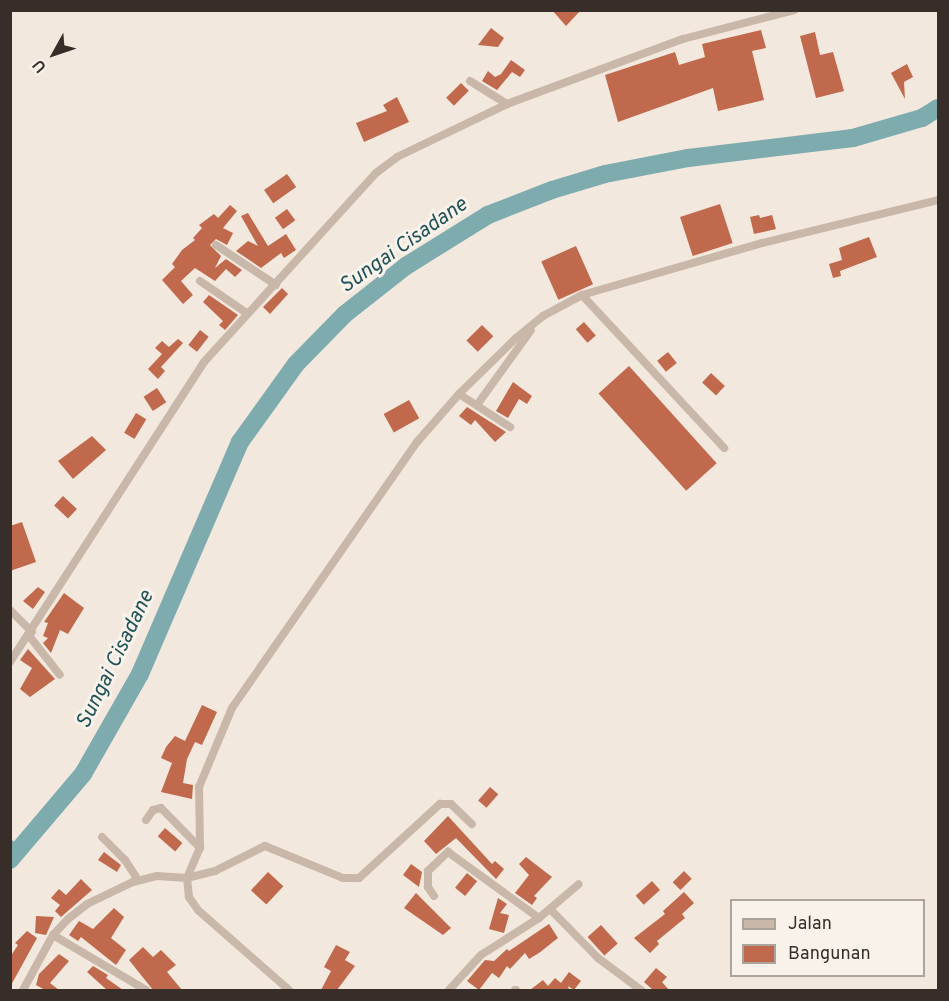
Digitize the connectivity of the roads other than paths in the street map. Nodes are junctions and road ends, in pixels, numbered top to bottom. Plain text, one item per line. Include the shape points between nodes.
1 (794, 10) edge
2 (470, 81) dead end
3 (507, 104) junction
4 (939, 200) edge
5 (216, 245) dead end
6 (200, 281) dead end
7 (276, 285) junction
8 (582, 295) junction
9 (248, 314) junction
10 (543, 316) junction
11 (459, 394) junction
12 (477, 405) junction
13 (510, 427) dead end
14 (724, 448) dead end
15 (10, 610) edge
16 (31, 634) junction
17 (10, 662) edge
18 (60, 675) dead end
19 (146, 820) dead end
20 (472, 824) dead end
21 (102, 837) dead end
22 (200, 848) junction
23 (187, 878) junction
24 (138, 880) junction
25 (579, 884) dead end
26 (434, 896) dead end
27 (550, 909) junction
28 (538, 918) junction
29 (53, 934) junction
30 (23, 990) edge
31 (143, 990) edge
32 (289, 990) edge
33 (449, 990) edge
34 (641, 990) edge

1 - 3 street via 683,39
2 - 3 street
3 - 7 street via 397,157 376,173 351,195
4 - 8 street via 762,243
5 - 7 street
6 - 9 street
7 - 9 street
8 - 10 street
8 - 14 street
9 - 16 street via 204,362
10 - 11 street
10 - 12 street
11 - 12 street
11 - 22 street via 397,467 232,708 199,786
12 - 13 street
15 - 16 street
16 - 17 street
16 - 18 street
19 - 22 street via 153,810 161,808
20 - 23 street via 451,804 440,804 359,878 343,878 265,846 215,871
21 - 24 street
22 - 23 street
23 - 24 street via 157,876
23 - 32 street via 189,897 198,910
24 - 29 street via 87,904
25 - 27 street
26 - 28 street via 428,887 428,871 448,852
27 - 28 street
27 - 34 street via 598,958
28 - 33 street via 481,955
29 - 30 street
29 - 31 street

